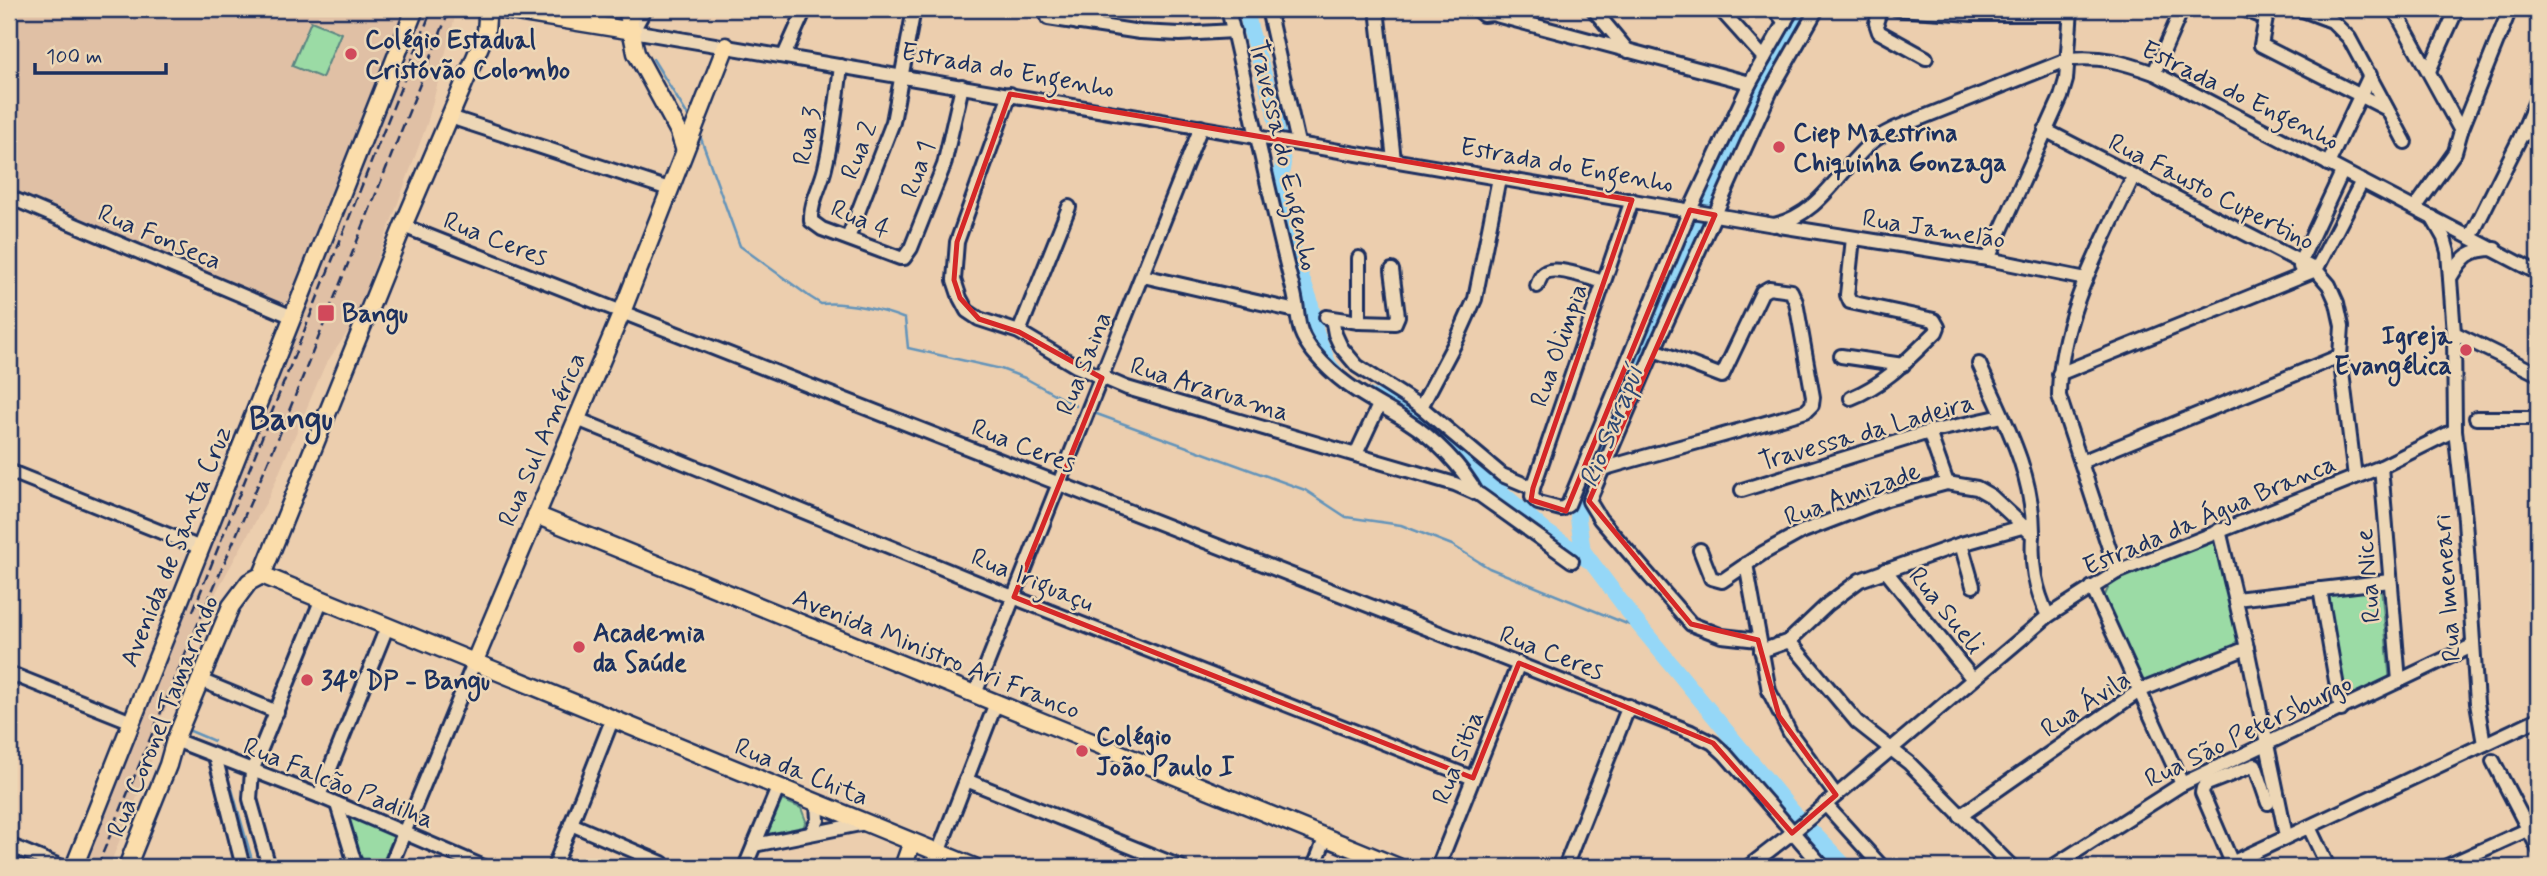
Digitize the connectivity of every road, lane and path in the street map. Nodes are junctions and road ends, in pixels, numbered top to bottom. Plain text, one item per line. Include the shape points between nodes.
1 (415, 9) edge
2 (485, 9) edge
3 (497, 9) edge
4 (627, 9) edge
5 (645, 9) edge
6 (805, 9) edge
7 (914, 9) edge
8 (1077, 9) edge
9 (1228, 9) edge
10 (1268, 9) edge
11 (1377, 9) edge
12 (1476, 9) edge
13 (1592, 9) edge
14 (1720, 9) edge
15 (1774, 9) edge
16 (1792, 9) edge
17 (1817, 9) edge
18 (1881, 9) edge
19 (1897, 9) edge
20 (2182, 9) edge
21 (2243, 9) edge
22 (2300, 9) edge
23 (2394, 9) edge
24 (2456, 9) edge
25 (2510, 9) edge
26 (1495, 11) edge
27 (2071, 11) edge
28 (2268, 13) edge
29 (1048, 18) dead end
30 (1785, 22) junction
31 (1079, 23) junction
32 (633, 31) junction
33 (1234, 32) junction
34 (726, 46) junction
35 (1629, 52) junction
36 (784, 56) junction
37 (1764, 58) junction
38 (1926, 58) dead end
39 (2068, 59) junction
40 (841, 65) junction
41 (2429, 71) junction
42 (2154, 74) junction
43 (2370, 75) junction
44 (901, 76) junction
45 (1750, 83) junction
46 (962, 86) junction
47 (1010, 94) junction
48 (2361, 96) junction
49 (2538, 96) edge
50 (2387, 109) junction
51 (450, 117) junction
52 (1201, 127) junction
53 (2538, 127) edge
54 (2045, 130) junction
55 (2461, 131) junction
56 (2521, 136) junction
57 (1263, 138) junction
58 (687, 141) junction
59 (2405, 142) dead end
60 (1294, 143) junction
61 (1394, 160) junction
62 (2329, 164) junction
63 (2343, 172) junction
64 (2133, 177) junction
65 (1499, 178) junction
66 (2362, 181) junction
67 (669, 189) junction
68 (9, 197) edge
69 (1632, 200) junction
70 (1069, 207) dead end
71 (2416, 208) junction
72 (1703, 213) junction
73 (811, 214) joint
74 (2432, 217) junction
75 (1774, 225) junction
76 (403, 226) junction
77 (2472, 237) junction
78 (848, 238) junction
79 (1853, 238) junction
80 (2495, 249) junction
81 (900, 258) joint
82 (1359, 258) dead end
83 (2462, 258) junction
84 (1988, 259) junction
85 (2300, 262) junction
86 (1392, 270) dead end
87 (2316, 270) junction
88 (2538, 273) edge
89 (1143, 276) junction
90 (2301, 278) junction
91 (2450, 278) junction
92 (2086, 279) junction
93 (1604, 282) junction
94 (1537, 286) dead end
95 (1296, 311) junction
96 (622, 312) junction
97 (293, 317) junction
98 (1359, 323) junction
99 (1019, 332) junction
100 (2454, 333) junction
101 (1654, 350) junction
102 (1841, 356) dead end
103 (2340, 356) junction
104 (1979, 364) dead end
105 (1903, 365) junction
106 (2059, 374) junction
107 (2538, 374) edge
108 (1102, 378) junction
109 (1851, 398) dead end
110 (1379, 405) junction
111 (1421, 407) junction
112 (2002, 416) junction
113 (2476, 418) dead end
114 (577, 419) junction
115 (2538, 424) edge
116 (2455, 430) junction
117 (1929, 432) junction
118 (1356, 454) junction
119 (2081, 462) junction
120 (2381, 467) junction
121 (1602, 469) junction
122 (9, 471) edge
123 (2355, 477) junction
124 (1059, 483) junction
125 (1947, 483) junction
126 (1533, 488) junction
127 (1742, 490) dead end
128 (1477, 494) junction
129 (536, 515) junction
130 (2022, 527) junction
131 (2218, 530) junction
132 (2033, 535) junction
133 (1961, 544) junction
134 (201, 548) junction
135 (1700, 550) dead end
136 (1572, 562) dead end
137 (1746, 564) junction
138 (1885, 570) junction
139 (2117, 572) junction
140 (262, 575) junction
141 (2390, 581) junction
142 (1973, 586) dead end
143 (2092, 587) junction
144 (2320, 589) junction
145 (1014, 597) junction
146 (2236, 598) junction
147 (321, 601) junction
148 (2048, 616) junction
149 (387, 627) junction
150 (1789, 640) junction
151 (1759, 646) junction
152 (2472, 646) junction
153 (2247, 648) junction
154 (474, 663) junction
155 (1519, 663) junction
156 (9, 673) edge
157 (1972, 678) junction
158 (200, 680) junction
159 (2399, 681) junction
160 (2139, 691) junction
161 (975, 694) junction
162 (996, 703) junction
163 (1629, 706) junction
164 (2341, 710) junction
165 (276, 712) junction
166 (2538, 719) edge
167 (612, 720) junction
168 (132, 722) junction
169 (175, 740) junction
170 (2266, 743) junction
171 (2484, 744) junction
172 (1891, 749) junction
173 (215, 756) junction
174 (2493, 761) dead end
175 (252, 771) junction
176 (1473, 778) junction
177 (966, 780) junction
178 (2182, 784) junction
179 (778, 788) junction
180 (1836, 795) junction
181 (319, 796) junction
182 (2268, 803) dead end
183 (337, 804) junction
184 (817, 804) junction
185 (1825, 804) junction
186 (1960, 816) junction
187 (865, 823) junction
188 (571, 824) junction
189 (2309, 827) junction
190 (2534, 827) edge
191 (1796, 829) junction
192 (403, 832) junction
193 (811, 833) junction
194 (2286, 836) junction
195 (1325, 839) junction
196 (912, 842) junction
197 (9, 845) edge
198 (754, 845) junction
199 (2538, 848) edge
200 (935, 852) junction
201 (662, 863) dead end
202 (2227, 865) edge
203 (62, 867) edge
204 (74, 867) edge
205 (127, 867) edge
206 (243, 867) edge
207 (269, 867) edge
208 (356, 867) edge
209 (390, 867) edge
210 (484, 867) edge
211 (554, 867) edge
212 (745, 867) edge
213 (904, 867) edge
214 (928, 867) edge
215 (974, 867) edge
216 (1181, 867) edge
217 (1314, 867) edge
218 (1398, 867) edge
219 (1438, 867) edge
220 (1565, 867) edge
221 (1748, 867) edge
222 (1823, 867) edge
223 (1882, 867) edge
224 (2012, 867) edge
225 (2052, 867) edge
226 (2328, 867) edge
227 (2445, 867) edge

1 - 97 main road, Avenida de Santa Cruz
2 - 51 main road, Rua Coronel Tamarindo via 486,32
3 - 32 main road, Estrada do Engenho
4 - 32 main road
5 - 32 street
6 - 36 street
7 - 44 street, Rua 2
8 - 31 street
9 - 33 street, Travessa do Engenho
10 - 60 street
11 - 61 street
12 - 26 street via 1483,15
13 - 35 street
14 - 37 street
15 - 30 street
16 - 30 street
17 - 72 street
18 - 38 street via 1879,32
19 - 27 street via 1972,14
20 - 42 street
21 - 28 street
22 - 43 street via 2341,28
23 - 41 street
24 - 41 street
25 - 55 street
26 - 35 street
27 - 39 street
28 - 48 street via 2260,41 2264,47
29 - 31 street
30 - 37 street
31 - 33 street via 1140,32
32 - 34 street, Estrada do Engenho
32 - 58 main road via 636,53
33 - 57 street, Travessa do Engenho
34 - 36 street, Estrada do Engenho
34 - 58 main road, Rua Sul América
35 - 45 street
36 - 40 street, Estrada do Engenho
37 - 45 street
39 - 42 street, Estrada do Engenho via 2112,60
39 - 54 street via 2061,97
39 - 75 street, Estrada do Engenho via 1874,140 1803,214
40 - 44 street, Estrada do Engenho
40 - 73 street, Rua 3 via 824,171
41 - 55 street
42 - 62 street, Estrada do Engenho
43 - 48 street
43 - 50 street
44 - 46 street, Estrada do Engenho
44 - 78 street, Rua 2 via 893,122
45 - 72 street
46 - 47 street, Estrada do Engenho
46 - 81 street, Rua 1 via 944,166 911,248
47 - 52 street, Estrada do Engenho
47 - 99 street, Rua Araruama via 957,242 954,280 967,311
48 - 50 street
48 - 62 street
49 - 56 street
50 - 59 street
51 - 67 street
51 - 76 main road, Rua Coronel Tamarindo
52 - 57 street, Estrada do Engenho
52 - 89 street, Rua Saina
53 - 56 street
54 - 64 street, Rua Fausto Cupertino
54 - 84 street
55 - 71 street via 2455,152
56 - 77 street
57 - 60 street, Estrada do Engenho
57 - 95 street, Travessa do Engenho
58 - 67 main road, Rua Sul América
60 - 61 street, Estrada do Engenho
61 - 65 street, Estrada do Engenho
62 - 63 street, Estrada do Engenho
63 - 66 street, Estrada do Engenho
63 - 85 street
64 - 85 street, Rua Fausto Cupertino
64 - 92 street
65 - 69 street, Estrada do Engenho
65 - 111 street via 1475,299
66 - 71 street, Estrada do Engenho
66 - 87 street
67 - 96 main road, Rua Sul América
68 - 97 street, Rua Fonseca
69 - 72 street, Estrada do Engenho
69 - 93 street, Rua Olimpia
70 - 99 street
71 - 74 street, Estrada do Engenho
72 - 75 street, Estrada do Engenho
72 - 101 street
72 - 126 street via 1568,505 1558,509 1538,503 1532,498
73 - 78 street, Rua 4 via 814,224
74 - 77 street, Estrada do Engenho
74 - 91 street via 2444,238
75 - 79 street, Rua Jamelão
76 - 96 street, Rua Ceres
76 - 140 main road, Rua Coronel Tamarindo
77 - 80 street, Estrada do Engenho
77 - 83 street
78 - 81 street, Rua 4
79 - 84 street, Rua Jamelão
79 - 105 street via 1850,302 1937,323 1937,332
80 - 83 street via 2474,251
80 - 88 street, Estrada do Engenho
82 - 98 street
83 - 91 street
84 - 92 street, Rua Jamelão
85 - 87 street, Rua Fausto Cupertino
85 - 90 street
86 - 98 street via 1398,321 1392,325
87 - 90 street
87 - 103 street, Rua Fausto Cupertino via 2337,303 2342,326
89 - 95 street
89 - 108 street, Rua Saina
90 - 106 street
91 - 100 street
92 - 106 street via 2065,339
93 - 94 street via 1550,271
93 - 126 street, Rua Olimpia
95 - 110 street, Travessa do Engenho via 1300,334 1333,374
96 - 114 main road, Rua Sul América
96 - 124 street, Rua Ceres
97 - 134 main road, Avenida de Santa Cruz
98 - 111 street via 1328,318 1341,347 1357,366
99 - 108 street, Rua Araruama
100 - 107 street
100 - 116 street
101 - 121 street
101 - 121 street via 1722,376 1762,292 1769,288 1791,291 1797,302 1811,405 1806,411
102 - 105 street
103 - 119 street
103 - 123 street, Rua Fausto Cupertino
104 - 112 street
105 - 109 street
106 - 119 street via 2059,396
108 - 118 street, Rua Araruama
108 - 124 street, Rua Saina
110 - 118 street
110 - 128 street, Travessa do Engenho via 1431,439
111 - 126 street via 1502,475
112 - 117 street, Travessa da Ladeira
112 - 132 street via 2028,481
113 - 115 street via 2532,418
114 - 129 main road, Rua Sul América
114 - 145 street, Rua Iriguaçu
116 - 120 street, Estrada da Água Branca
116 - 152 street, Rua Imeneari
117 - 125 street
117 - 127 street, Travessa da Ladeira
118 - 128 street, Rua Araruama
119 - 139 street
120 - 123 street, Estrada da Água Branca
120 - 141 street, Rua Nice
121 - 151 street via 1591,495 1591,508 1685,618 1705,631
122 - 134 street
123 - 131 street, Estrada da Água Branca
124 - 145 street, Rua Saina
124 - 155 street, Rua Ceres
125 - 130 street, Rua Amizade via 1977,488 1991,496
125 - 137 street, Rua Amizade via 1898,495 1814,527
128 - 136 street, Rua Araruama
129 - 154 main road, Rua Sul América
129 - 161 main road, Avenida Ministro Ari Franco
130 - 132 street, Rua Amizade
130 - 133 street
131 - 139 street, Estrada da Água Branca
131 - 146 street
132 - 148 street via 2033,574
133 - 138 street
133 - 142 street
134 - 168 main road, Avenida de Santa Cruz
135 - 137 street, Rua Amizade via 1711,578 1722,581
137 - 151 street
138 - 150 street via 1846,589
138 - 157 street, Rua Sueli
139 - 143 street, Estrada da Água Branca
140 - 147 main road, Rua da Chita
140 - 158 main road, Rua Coronel Tamarindo via 248,582 231,606
141 - 144 street
141 - 159 street, Rua Nice
143 - 148 street, Estrada da Água Branca
143 - 160 street
144 - 146 street
144 - 164 street
145 - 161 street, Rua Saina
145 - 176 street, Rua Iriguaçu
146 - 153 street
147 - 149 main road, Rua da Chita
147 - 165 street
148 - 157 street, Estrada da Água Branca
149 - 154 main road, Rua da Chita
149 - 181 street
150 - 151 street
150 - 172 street via 1857,722
151 - 180 street via 1779,716
152 - 159 street, Rua São Petersburgo
152 - 171 street, Rua Imeneari
153 - 160 street, Rua Ávila
153 - 170 street
154 - 167 main road, Rua da Chita
154 - 192 street, Rua Sul América
155 - 163 street, Rua Ceres
155 - 176 street, Rua Sitia
156 - 168 street
157 - 172 street, Estrada da Água Branca
158 - 165 street
158 - 169 main road, Rua Coronel Tamarindo
159 - 164 street, Rua São Petersburgo
160 - 178 street
160 - 186 street, Rua Ávila
161 - 162 main road, Avenida Ministro Ari Franco
162 - 177 street
162 - 195 main road, Avenida Ministro Ari Franco
163 - 191 street, Rua Ceres via 1713,743
163 - 220 street
164 - 170 street, Rua São Petersburgo
165 - 175 street
166 - 171 street
167 - 179 main road, Rua da Chita
167 - 188 street
168 - 204 main road, Avenida de Santa Cruz
169 - 173 street, Rua Falcão Padilha
169 - 205 main road, Rua Coronel Tamarindo
170 - 178 street, Rua São Petersburgo
170 - 194 street
171 - 189 street
172 - 180 street, Estrada da Água Branca
172 - 186 street
173 - 175 street, Rua Falcão Padilha
173 - 206 street
174 - 190 street
175 - 181 street, Rua Falcão Padilha
175 - 207 street via 250,799
176 - 219 street, Rua Sitia
177 - 200 street
177 - 216 street
178 - 225 street, Rua São Petersburgo
179 - 184 main road, Rua da Chita
179 - 198 street
180 - 185 street, Estrada da Água Branca
181 - 183 street, Rua Falcão Padilha
182 - 202 street via 2255,765 2203,788
183 - 192 street, Rua Falcão Padilha
183 - 208 street
184 - 187 main road, Rua da Chita
184 - 193 street via 818,820
185 - 191 street, Estrada da Água Branca
185 - 223 street
186 - 224 street
187 - 193 street
187 - 196 main road, Rua da Chita
188 - 201 street
188 - 211 street
189 - 194 street
189 - 226 street
190 - 199 street
190 - 227 street
191 - 221 street, Estrada da Água Branca
191 - 222 street, Rua Ceres
192 - 209 street, Rua Sul América
192 - 210 street, Rua Falcão Padilha
193 - 198 street
194 - 202 street
195 - 217 street
195 - 218 main road, Avenida Ministro Ari Franco
196 - 200 main road, Rua da Chita
196 - 213 main road
197 - 203 street
198 - 212 street
200 - 214 main road
200 - 215 main road, Rua da Chita

